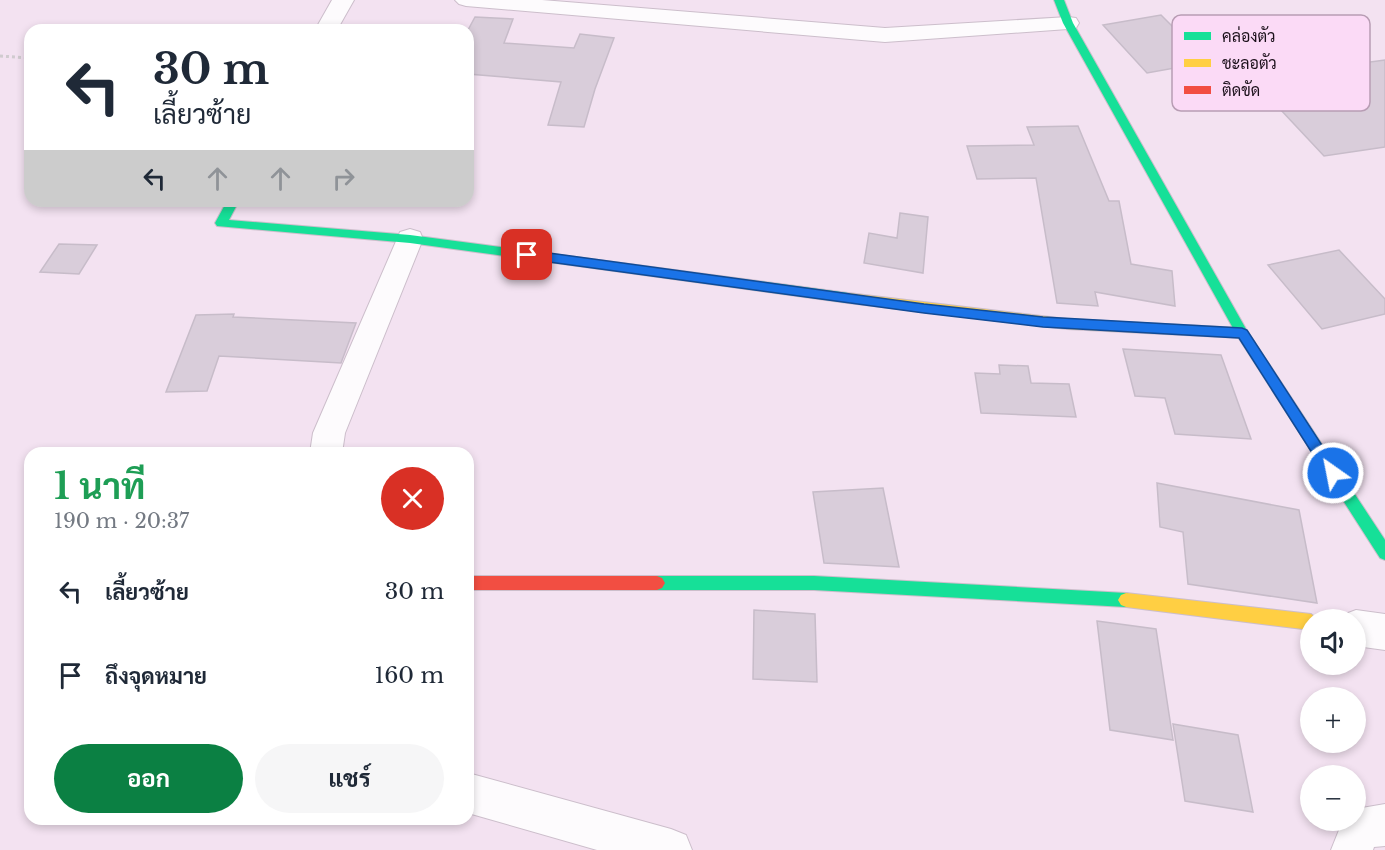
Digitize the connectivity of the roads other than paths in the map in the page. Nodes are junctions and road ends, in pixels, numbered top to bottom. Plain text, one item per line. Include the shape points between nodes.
1 (343, 0) edge
2 (466, 0) edge
3 (1059, 0) edge
4 (1068, 23) junction
5 (329, 24) edge
6 (230, 207) edge
7 (410, 239) junction
8 (1242, 333) junction
9 (327, 447) edge
10 (1385, 553) edge
11 (474, 583) edge
12 (1300, 621) edge
13 (1366, 629) edge
14 (1385, 632) edge
15 (474, 795) edge
16 (1385, 825) edge
17 (671, 850) edge
18 (1352, 850) edge

1 - 5 street
2 - 4 street via 885,35
3 - 4 street
4 - 8 street
6 - 7 street via 221,223
7 - 8 street via 936,310 1067,324
7 - 9 street
8 - 10 street
11 - 12 street via 814,583 1146,601
13 - 14 street
15 - 17 street
16 - 18 street via 1361,828

